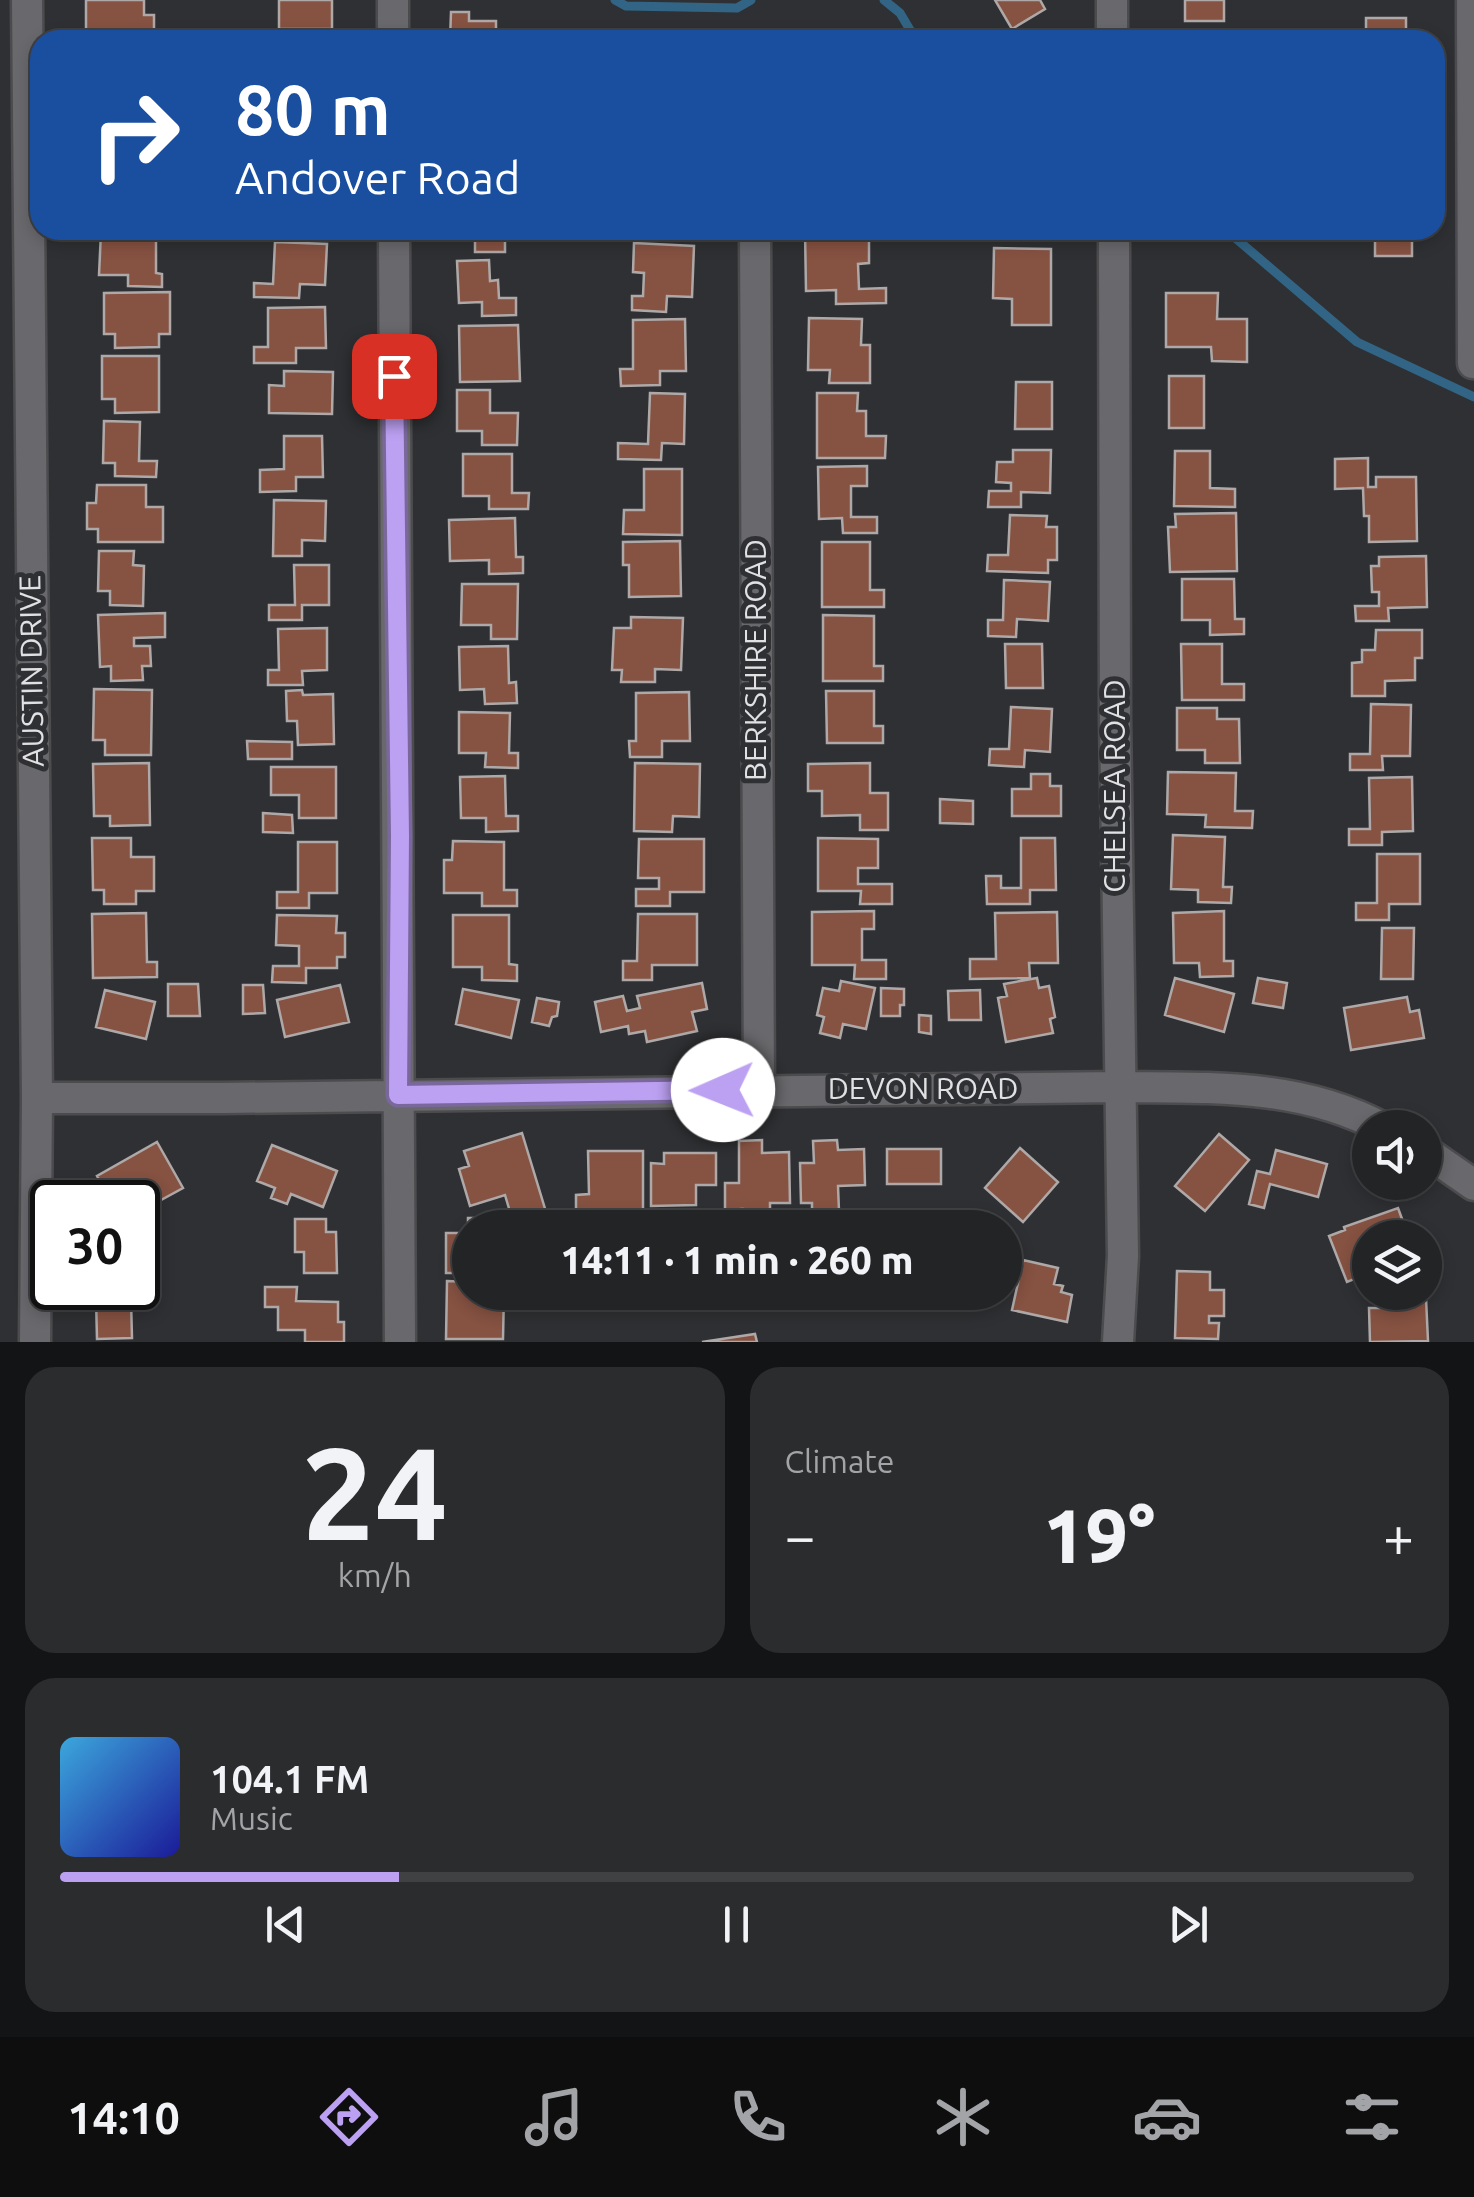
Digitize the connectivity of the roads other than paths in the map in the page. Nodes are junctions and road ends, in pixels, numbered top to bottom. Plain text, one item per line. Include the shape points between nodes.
1 (26, 0) edge
2 (393, 0) edge
3 (1112, 0) edge
4 (1472, 0) edge
5 (393, 30) edge
6 (1112, 30) edge
7 (394, 240) edge
8 (754, 240) edge
9 (1114, 240) edge
10 (1474, 363) edge
11 (1118, 1087) junction
12 (759, 1090) junction
13 (398, 1095) junction
14 (36, 1098) junction
15 (1352, 1113) edge
16 (1442, 1163) edge
17 (1474, 1186) edge
18 (35, 1342) edge
19 (400, 1342) edge
20 (1118, 1342) edge

1 - 14 street, AUSTIN DRIVE
2 - 5 street
3 - 6 street
4 - 10 street
7 - 13 street
8 - 12 street, BERKSHIRE ROAD
9 - 11 street, CHELSEA ROAD
11 - 12 street, DEVON ROAD
11 - 15 street, DEVON ROAD via 1248,1088
11 - 20 street, CHELSEA ROAD
12 - 13 street, DEVON ROAD
13 - 14 street, DEVON ROAD
13 - 19 street
14 - 18 street, AUSTIN DRIVE
16 - 17 street

